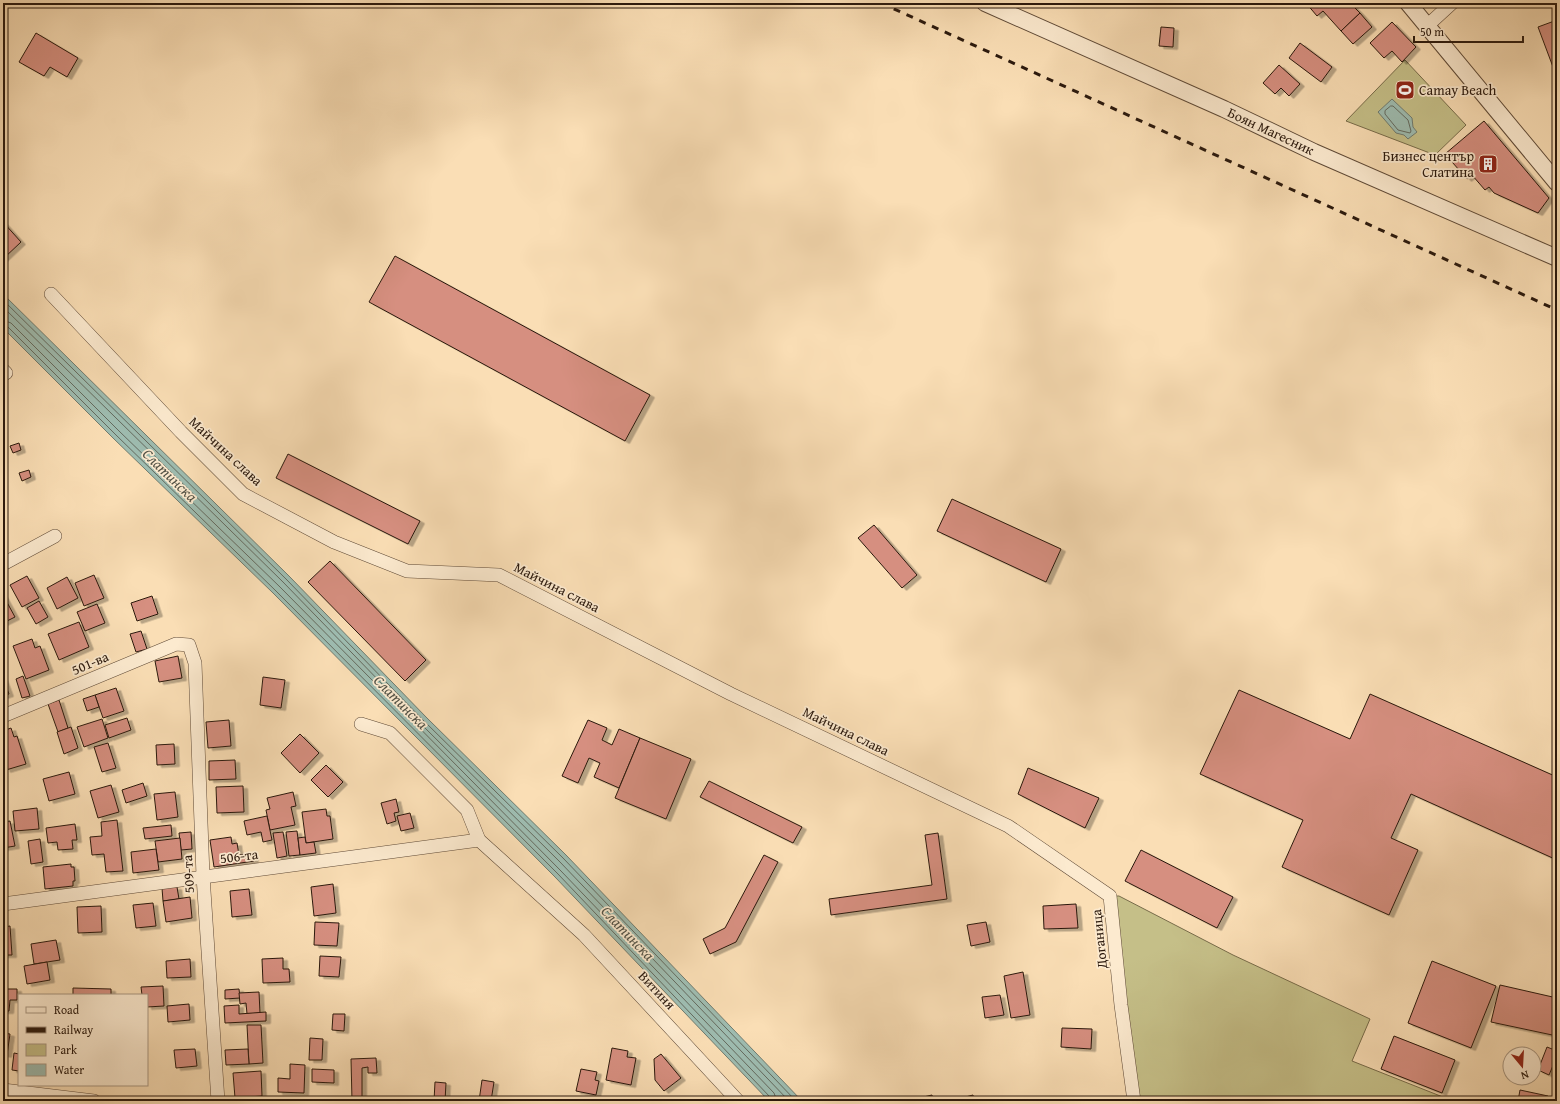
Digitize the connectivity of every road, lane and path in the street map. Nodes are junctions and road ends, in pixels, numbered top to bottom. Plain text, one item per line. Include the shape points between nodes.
1 (985, 3) edge
2 (1408, 3) edge
3 (1452, 3) edge
4 (1007, 7) edge
5 (1428, 25) junction
6 (1557, 183) edge
7 (1557, 258) edge
8 (51, 294) dead end
9 (55, 536) dead end
10 (3, 564) edge
11 (189, 645) joint
12 (3, 716) edge
13 (361, 724) dead end
14 (1008, 826) joint
15 (480, 840) junction
16 (203, 876) junction
17 (3, 904) edge
18 (3, 1090) edge
19 (94, 1101) edge
20 (218, 1101) edge
21 (738, 1101) edge
22 (1134, 1101) edge

1 - 4 street, Боян Магесник
2 - 5 street
3 - 5 street
4 - 7 street, Боян Магесник via 1314,152
5 - 6 street
8 - 14 street, Майчина слава via 243,494 334,542 407,571 499,575 731,694
9 - 10 street
11 - 12 street, 501-ва via 176,644
11 - 16 street, 509-та via 195,663
13 - 15 street via 390,733 467,810
14 - 22 street, Доганица via 1110,896
15 - 16 street, 506-та
15 - 21 street, Витиня via 584,935
16 - 17 street, 506-та
16 - 20 street, 509-та
18 - 19 street

